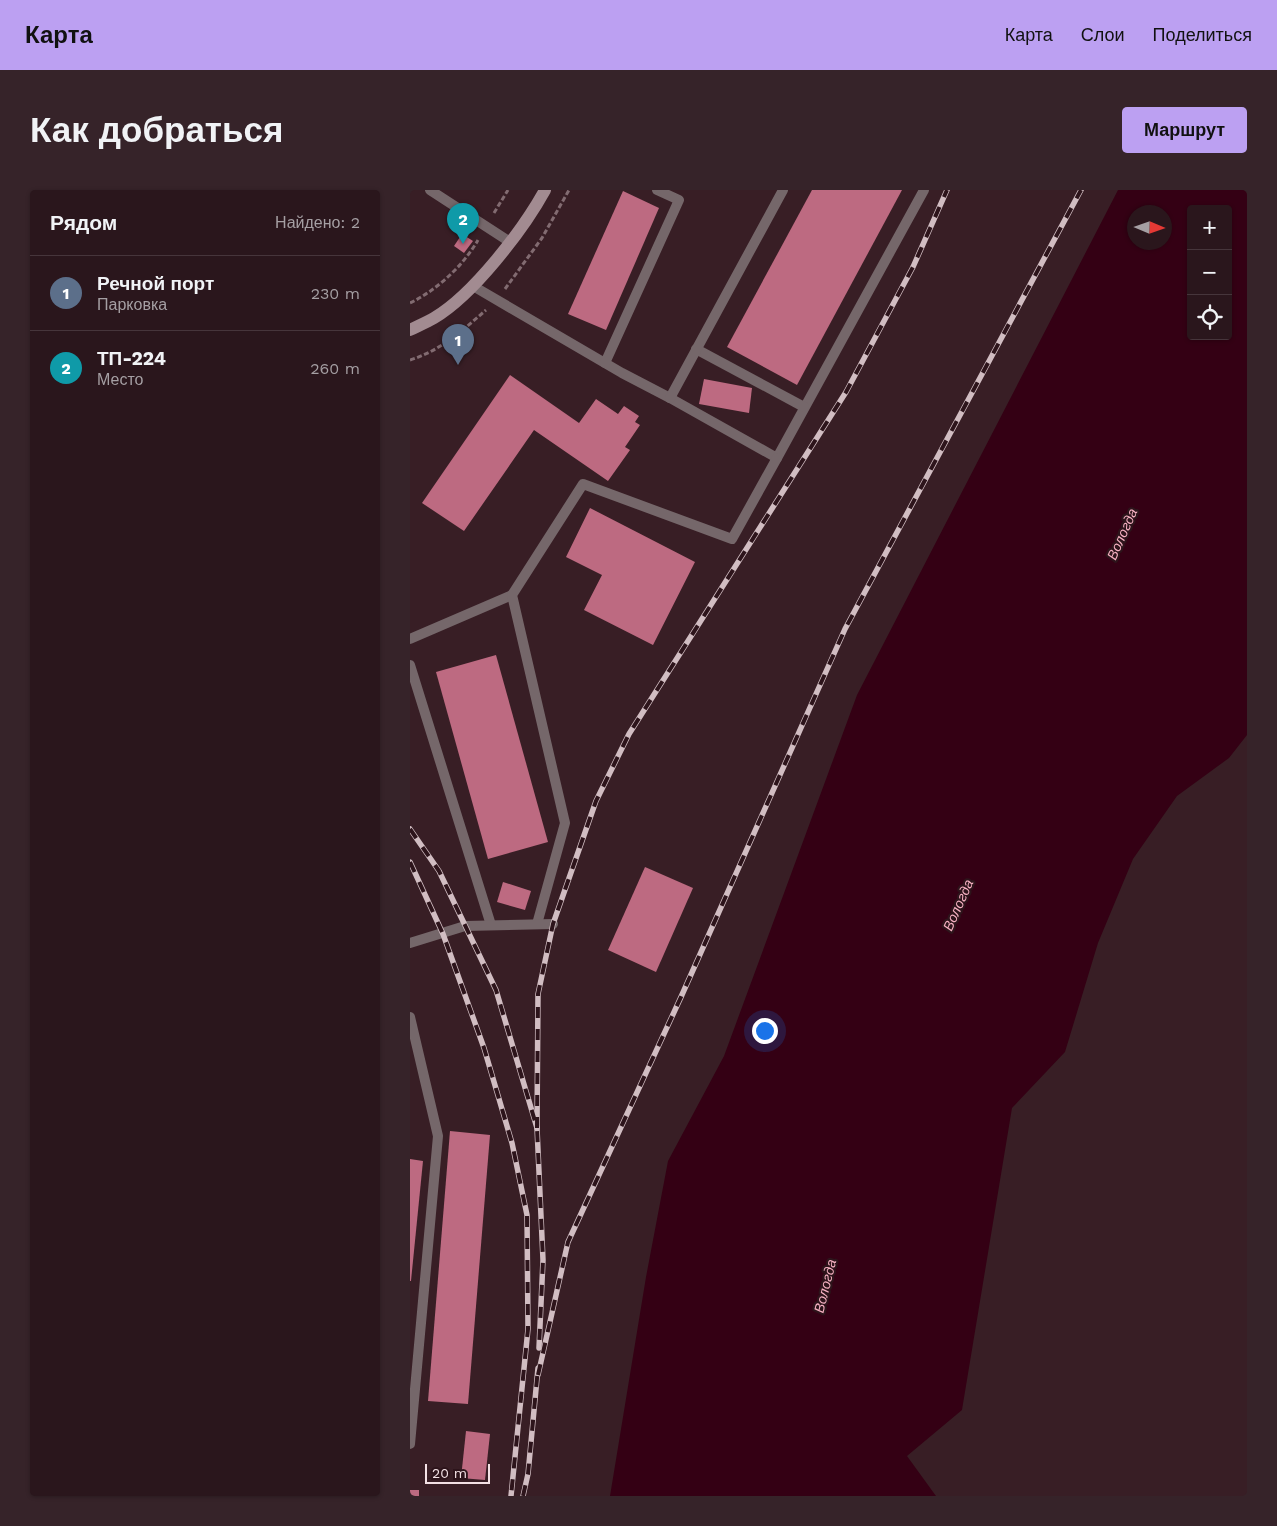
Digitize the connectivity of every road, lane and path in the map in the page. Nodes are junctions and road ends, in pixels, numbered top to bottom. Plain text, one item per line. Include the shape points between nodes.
1 (430, 190) edge
2 (508, 190) edge
3 (545, 190) edge
4 (657, 190) edge
5 (783, 190) edge
6 (924, 190) edge
7 (486, 226) junction
8 (510, 242) junction
9 (473, 286) junction
10 (410, 303) edge
11 (410, 330) edge
12 (696, 349) junction
13 (605, 362) junction
14 (670, 398) junction
15 (804, 407) junction
16 (777, 458) junction
17 (512, 595) junction
18 (410, 639) edge
19 (410, 665) edge
20 (537, 924) junction
21 (553, 924) dead end
22 (491, 925) junction
23 (410, 944) edge
24 (410, 1017) edge
25 (410, 1444) edge

1 - 7 lane
2 - 7 path
3 - 8 street
4 - 13 lane via 679,200
5 - 12 lane
6 - 15 lane
7 - 8 lane
7 - 10 path via 469,255 423,296
8 - 9 street
9 - 11 street via 436,317
9 - 13 lane
12 - 14 lane
12 - 15 lane
13 - 14 lane
14 - 16 lane
15 - 16 lane
16 - 17 lane via 732,539 583,484
17 - 18 lane
17 - 20 lane via 566,823
19 - 22 lane
20 - 21 lane
20 - 22 lane
22 - 23 lane via 465,926
24 - 25 lane via 438,1136

